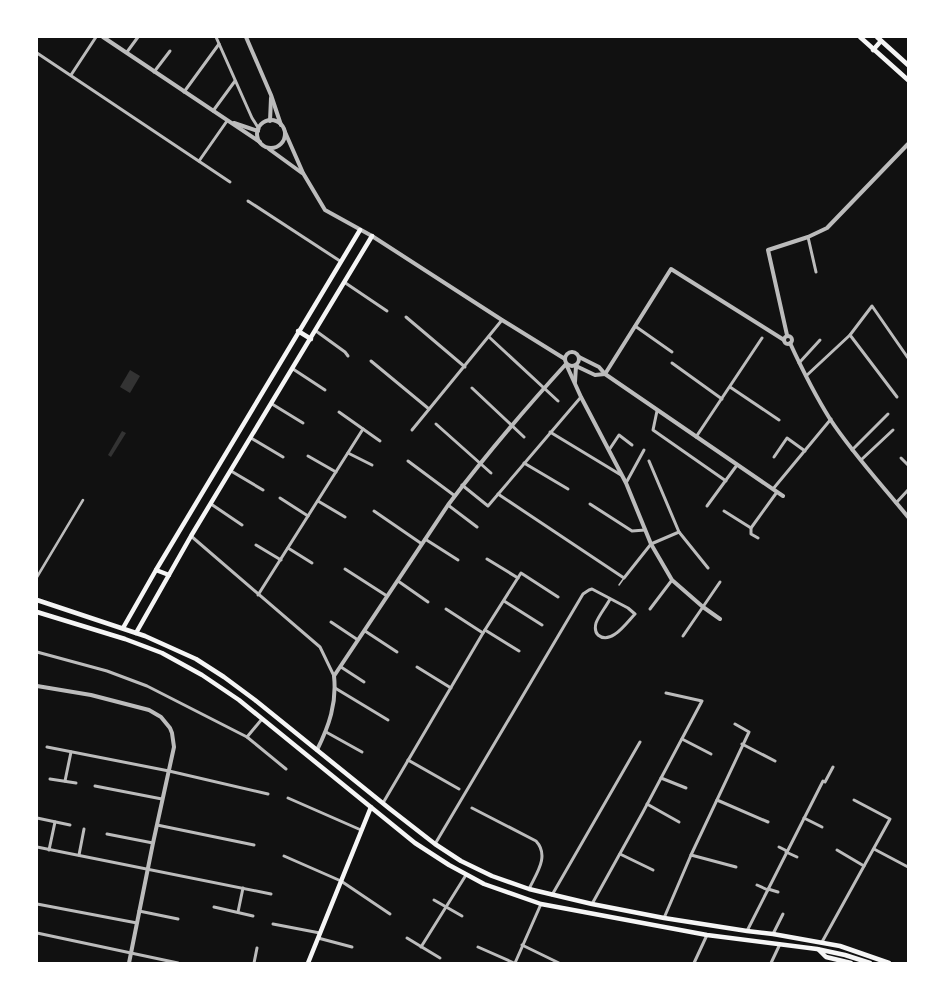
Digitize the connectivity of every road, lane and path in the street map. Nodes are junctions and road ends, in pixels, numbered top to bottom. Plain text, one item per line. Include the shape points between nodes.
1 (96, 37) edge
2 (103, 37) edge
3 (138, 37) edge
4 (216, 37) edge
5 (246, 37) edge
6 (860, 37) edge
7 (879, 39) edge
8 (219, 44) junction
9 (873, 50) junction
10 (170, 51) dead end
11 (127, 52) junction
12 (37, 53) edge
13 (908, 65) edge
14 (154, 72) junction
15 (71, 75) junction
16 (908, 80) edge
17 (236, 81) junction
18 (184, 92) junction
19 (271, 95) junction
20 (213, 112) junction
21 (228, 121) junction
22 (270, 121) junction
23 (282, 125) junction
24 (258, 130) junction
25 (285, 132) junction
26 (260, 142) junction
27 (908, 144) edge
28 (267, 147) junction
29 (199, 161) junction
30 (303, 173) junction
31 (230, 182) dead end
32 (248, 201) dead end
33 (360, 230) junction
34 (372, 236) junction
35 (808, 237) junction
36 (340, 261) junction
37 (816, 272) dead end
38 (344, 282) junction
39 (387, 311) dead end
40 (406, 317) dead end
41 (502, 320) junction
42 (636, 326) junction
43 (298, 331) junction
44 (316, 331) junction
45 (787, 335) junction
46 (850, 335) junction
47 (489, 337) junction
48 (762, 338) dead end
49 (311, 339) junction
50 (784, 340) junction
51 (820, 340) dead end
52 (790, 344) junction
53 (672, 352) dead end
54 (348, 356) dead end
55 (579, 357) junction
56 (908, 357) edge
57 (565, 359) junction
58 (371, 361) dead end
59 (672, 363) dead end
60 (799, 363) junction
61 (566, 364) junction
62 (576, 366) junction
63 (465, 367) junction
64 (293, 369) junction
65 (606, 374) junction
66 (806, 376) junction
67 (575, 383) junction
68 (730, 387) junction
69 (472, 388) dead end
70 (544, 388) junction
71 (325, 390) dead end
72 (581, 397) junction
73 (897, 397) dead end
74 (722, 399) junction
75 (558, 401) dead end
76 (272, 404) junction
77 (429, 409) junction
78 (657, 411) junction
79 (339, 412) dead end
80 (888, 414) dead end
81 (831, 419) junction
82 (779, 420) dead end
83 (303, 423) dead end
84 (436, 424) dead end
85 (511, 426) junction
86 (363, 430) junction
87 (412, 430) dead end
88 (893, 430) dead end
89 (550, 432) junction
90 (524, 437) dead end
91 (696, 437) junction
92 (251, 438) junction
93 (380, 441) dead end
94 (632, 445) dead end
95 (609, 450) junction
96 (644, 450) dead end
97 (852, 450) junction
98 (805, 451) junction
99 (348, 453) junction
100 (308, 456) dead end
101 (283, 457) dead end
102 (774, 458) dead end
103 (901, 458) dead end
104 (861, 460) junction
105 (408, 461) dead end
106 (649, 461) dead end
107 (480, 463) junction
108 (524, 463) junction
109 (372, 465) dead end
110 (737, 465) junction
111 (908, 465) edge
112 (231, 471) junction
113 (336, 472) junction
114 (491, 473) dead end
115 (622, 476) junction
116 (726, 481) junction
117 (626, 482) junction
118 (462, 485) junction
119 (263, 490) dead end
120 (568, 490) dead end
121 (908, 490) edge
122 (775, 491) junction
123 (498, 494) junction
124 (455, 496) junction
125 (783, 496) dead end
126 (280, 498) dead end
127 (83, 500) dead end
128 (318, 501) junction
129 (896, 503) junction
130 (211, 504) junction
131 (590, 504) dead end
132 (448, 505) junction
133 (707, 506) dead end
134 (374, 511) dead end
135 (724, 511) dead end
136 (308, 516) junction
137 (345, 517) dead end
138 (908, 517) edge
139 (242, 525) dead end
140 (477, 527) dead end
141 (751, 528) junction
142 (646, 530) junction
143 (679, 532) junction
144 (191, 536) junction
145 (758, 538) dead end
146 (425, 539) junction
147 (422, 544) junction
148 (652, 544) junction
149 (256, 545) dead end
150 (288, 548) junction
151 (487, 559) dead end
152 (281, 560) junction
153 (458, 560) dead end
154 (312, 563) dead end
155 (708, 568) dead end
156 (345, 569) dead end
157 (156, 570) junction
158 (169, 575) junction
159 (37, 577) edge
160 (518, 578) junction
161 (624, 578) junction
162 (672, 580) junction
163 (398, 581) junction
164 (720, 582) dead end
165 (619, 585) dead end
166 (258, 595) junction
167 (387, 596) junction
168 (558, 597) dead end
169 (610, 599) junction
170 (37, 600) edge
171 (428, 602) dead end
172 (504, 602) junction
173 (703, 607) junction
174 (446, 609) dead end
175 (650, 609) dead end
176 (37, 612) edge
177 (720, 619) dead end
178 (331, 622) dead end
179 (542, 625) dead end
180 (123, 628) junction
181 (365, 631) junction
182 (484, 632) junction
183 (136, 633) junction
184 (683, 636) dead end
185 (358, 640) junction
186 (520, 651) dead end
187 (37, 652) edge
188 (397, 652) dead end
189 (341, 667) junction
190 (416, 667) dead end
191 (334, 676) junction
192 (364, 682) dead end
193 (37, 686) edge
194 (336, 688) junction
195 (451, 688) junction
196 (666, 693) dead end
197 (255, 700) junction
198 (249, 708) junction
199 (262, 719) junction
200 (388, 720) dead end
201 (735, 724) dead end
202 (326, 732) junction
203 (247, 737) junction
204 (682, 739) junction
205 (640, 742) dead end
206 (742, 744) junction
207 (47, 747) dead end
208 (317, 750) junction
209 (71, 752) junction
210 (362, 752) dead end
211 (711, 754) dead end
212 (408, 760) junction
213 (775, 761) dead end
214 (833, 767) dead end
215 (286, 769) dead end
216 (168, 771) junction
217 (661, 778) junction
218 (50, 779) dead end
219 (65, 781) junction
220 (76, 784) dead end
221 (95, 786) dead end
222 (686, 788) dead end
223 (459, 789) dead end
224 (268, 794) dead end
225 (288, 798) dead end
226 (162, 800) junction
227 (718, 800) junction
228 (854, 800) dead end
229 (383, 803) junction
230 (647, 804) junction
231 (371, 806) junction
232 (472, 808) dead end
233 (37, 818) edge
234 (804, 818) junction
235 (54, 822) junction
236 (679, 822) dead end
237 (768, 822) dead end
238 (70, 825) dead end
239 (157, 825) junction
240 (822, 827) dead end
241 (84, 829) dead end
242 (362, 830) junction
243 (107, 834) dead end
244 (153, 843) junction
245 (435, 844) junction
246 (254, 845) dead end
247 (37, 847) edge
248 (779, 847) dead end
249 (874, 849) junction
250 (49, 850) junction
251 (837, 850) dead end
252 (787, 852) junction
253 (620, 854) junction
254 (79, 855) junction
255 (691, 855) junction
256 (284, 856) dead end
257 (797, 857) dead end
258 (864, 866) junction
259 (736, 867) dead end
260 (908, 867) edge
261 (148, 869) junction
262 (653, 870) dead end
263 (466, 875) junction
264 (341, 881) junction
265 (757, 885) dead end
266 (243, 888) junction
267 (529, 889) junction
268 (768, 889) junction
269 (778, 892) dead end
270 (271, 894) dead end
271 (552, 895) junction
272 (434, 900) dead end
273 (37, 904) edge
274 (541, 904) junction
275 (592, 904) junction
276 (214, 907) dead end
277 (446, 908) junction
278 (139, 911) junction
279 (238, 912) junction
280 (390, 914) dead end
281 (782, 914) dead end
282 (253, 916) dead end
283 (462, 916) dead end
284 (664, 918) junction
285 (178, 919) dead end
286 (137, 923) junction
287 (273, 924) dead end
288 (747, 931) junction
289 (37, 933) edge
290 (773, 934) junction
291 (319, 935) junction
292 (707, 935) junction
293 (407, 938) dead end
294 (822, 942) junction
295 (780, 944) junction
296 (522, 945) junction
297 (352, 946) dead end
298 (421, 947) junction
299 (478, 947) dead end
300 (257, 948) dead end
301 (817, 949) junction
302 (131, 953) junction
303 (826, 957) junction
304 (440, 958) dead end
305 (129, 963) edge
306 (178, 963) edge
307 (254, 963) edge
308 (308, 963) edge
309 (515, 963) edge
310 (559, 963) edge
311 (694, 963) edge
312 (771, 963) edge
313 (825, 963) edge
314 (851, 963) edge
315 (870, 963) edge
316 (889, 963) edge

1 - 15 street
2 - 11 street
3 - 11 street
4 - 8 street
5 - 19 street
6 - 9 main road
7 - 9 main road
7 - 13 main road
8 - 17 street
8 - 18 street
9 - 16 main road
10 - 14 street
11 - 14 street
12 - 15 street
14 - 18 street
15 - 29 street
17 - 20 street
17 - 24 street
18 - 20 street
19 - 22 street
19 - 23 street
20 - 21 street
21 - 24 street
21 - 26 street
21 - 29 street
22 - 23 street
22 - 24 street via 265,122
23 - 25 street
24 - 26 street
25 - 28 street via 280,145
25 - 30 street
26 - 28 street
27 - 35 street via 827,228
28 - 30 street
29 - 31 street
30 - 33 street via 325,210
32 - 36 street
33 - 34 street
33 - 36 main road
34 - 38 main road
34 - 41 street
35 - 37 street
35 - 45 street via 768,250
36 - 43 main road
38 - 39 street
38 - 44 main road
40 - 63 street
41 - 47 street
41 - 57 street
42 - 50 street via 671,269
42 - 53 street
42 - 65 street
43 - 49 main road
43 - 157 main road
44 - 49 main road
44 - 54 street
45 - 50 street
45 - 52 street via 792,339
46 - 56 street via 872,306
46 - 66 street
46 - 73 street
47 - 63 street
47 - 70 street
48 - 68 street
49 - 64 main road
50 - 52 street
51 - 60 street
52 - 60 street
55 - 57 street via 571,352
55 - 62 street via 580,361
55 - 65 street via 599,367
57 - 61 street
58 - 77 street
59 - 74 street
60 - 66 street
61 - 62 street
61 - 67 street
61 - 70 street
62 - 65 street via 595,375
62 - 67 street
63 - 77 street
64 - 71 street
64 - 76 main road
65 - 78 street
66 - 81 street
67 - 72 street
68 - 74 street
68 - 82 street
69 - 85 street
70 - 75 street
70 - 85 street
72 - 89 street
72 - 95 street
74 - 91 street
76 - 83 street
76 - 92 main road
77 - 87 street
78 - 91 street
78 - 116 street via 653,430
79 - 86 street
80 - 97 street
81 - 97 street
81 - 98 street
84 - 107 street
85 - 90 street
85 - 107 street
86 - 93 street
86 - 99 street
88 - 104 street
89 - 108 street
89 - 115 street
91 - 110 street
92 - 101 street
92 - 112 main road
94 - 95 street via 619,435
95 - 115 street
96 - 117 street
97 - 104 street
98 - 102 street via 787,438
98 - 122 street
99 - 109 street
99 - 113 street
100 - 113 street
103 - 111 street
104 - 129 street
105 - 124 street
106 - 143 street
107 - 114 street
107 - 118 street
108 - 120 street
108 - 123 street
110 - 116 street
110 - 122 street
112 - 119 street
112 - 130 main road
113 - 128 street
115 - 117 street
116 - 133 street
117 - 142 street
118 - 123 street via 488,506
118 - 124 street
121 - 129 street
122 - 125 street
122 - 141 street
123 - 161 street
124 - 132 street
126 - 136 street
127 - 159 street
128 - 136 street
128 - 137 street
129 - 138 street
130 - 139 street
130 - 144 main road
131 - 142 street via 632,531
132 - 140 street
132 - 146 street
134 - 147 street
135 - 141 street
136 - 150 street
141 - 145 street via 751,534
142 - 148 street
143 - 148 street
143 - 155 street
144 - 158 main road
144 - 166 street
146 - 147 street
146 - 153 street
147 - 163 street
148 - 161 street
148 - 162 street
149 - 152 street
150 - 152 street
150 - 154 street
151 - 160 street
152 - 166 street
156 - 167 street
157 - 158 main road
157 - 180 main road
158 - 183 main road
160 - 168 street via 521,573
160 - 172 street
161 - 165 lane
162 - 173 street
162 - 175 street
163 - 167 street
163 - 171 street
164 - 173 street
166 - 191 street via 320,647
167 - 181 street
169 - 169 street via 634,614 616,634 604,638 598,635 595,627
169 - 245 street via 592,590 583,594
170 - 180 main road
172 - 179 street
172 - 182 street
173 - 177 street
173 - 184 street
174 - 182 street
176 - 198 main road via 162,653 202,675
178 - 185 street
180 - 183 main road
181 - 185 street
181 - 188 street
182 - 186 street
182 - 195 street
183 - 197 main road via 196,659
185 - 189 street
187 - 203 street via 106,671 147,686
189 - 191 street
189 - 192 street
190 - 195 street
191 - 194 street
193 - 216 street via 91,695 154,712 161,717 172,733 174,747
194 - 200 street
194 - 202 street via 333,712
195 - 212 street
196 - 204 street via 702,701
197 - 198 main road
197 - 208 main road
198 - 199 main road
199 - 203 street
199 - 231 main road
201 - 206 street via 749,732
202 - 208 street
202 - 210 street
203 - 215 street
204 - 211 street
204 - 217 street
205 - 271 street
206 - 213 street
206 - 227 street
207 - 209 street
208 - 229 main road
209 - 216 street
209 - 219 street
212 - 223 street
212 - 229 street
214 - 234 street
216 - 224 street
216 - 226 street
217 - 222 street
217 - 230 street
218 - 219 street
219 - 220 street
221 - 226 street
225 - 242 street
226 - 239 street
227 - 237 street
227 - 255 street
228 - 249 street via 890,819
229 - 245 main road
230 - 236 street
230 - 253 street
231 - 242 main road
231 - 263 main road via 415,843
232 - 267 street via 540,845 543,857
233 - 235 street
234 - 240 street
234 - 252 street
235 - 238 street
235 - 250 street
239 - 244 street
239 - 246 street
241 - 254 street
242 - 264 main road
243 - 244 street
244 - 261 street
245 - 267 main road via 461,861 492,876
247 - 250 street
248 - 252 street
249 - 258 street
249 - 260 street
250 - 254 street
251 - 258 street
252 - 257 street
252 - 268 street
253 - 262 street
253 - 275 street
254 - 261 street
255 - 259 street
255 - 284 street
256 - 264 street
258 - 294 street
261 - 266 street
261 - 278 street
263 - 274 main road
263 - 277 street
264 - 280 street
264 - 291 main road
265 - 268 street
266 - 270 street
266 - 279 street
267 - 271 main road
268 - 269 street
268 - 288 street
271 - 275 main road
272 - 277 street
273 - 286 street
274 - 292 main road
274 - 296 street
275 - 284 main road
276 - 279 street
277 - 283 street
277 - 298 street
278 - 285 street
278 - 286 street
279 - 282 street
281 - 290 street
284 - 288 main road
286 - 302 street
287 - 291 street
288 - 290 main road
289 - 302 street
290 - 294 main road
291 - 297 street
291 - 308 main road
292 - 295 main road
292 - 311 street
293 - 298 street
294 - 316 main road via 855,950
295 - 301 main road
295 - 312 street
296 - 309 street
296 - 310 street
298 - 304 street
299 - 309 street
300 - 307 street
301 - 303 main road
301 - 315 main road
302 - 305 street
302 - 306 street
303 - 313 street
303 - 314 main road

